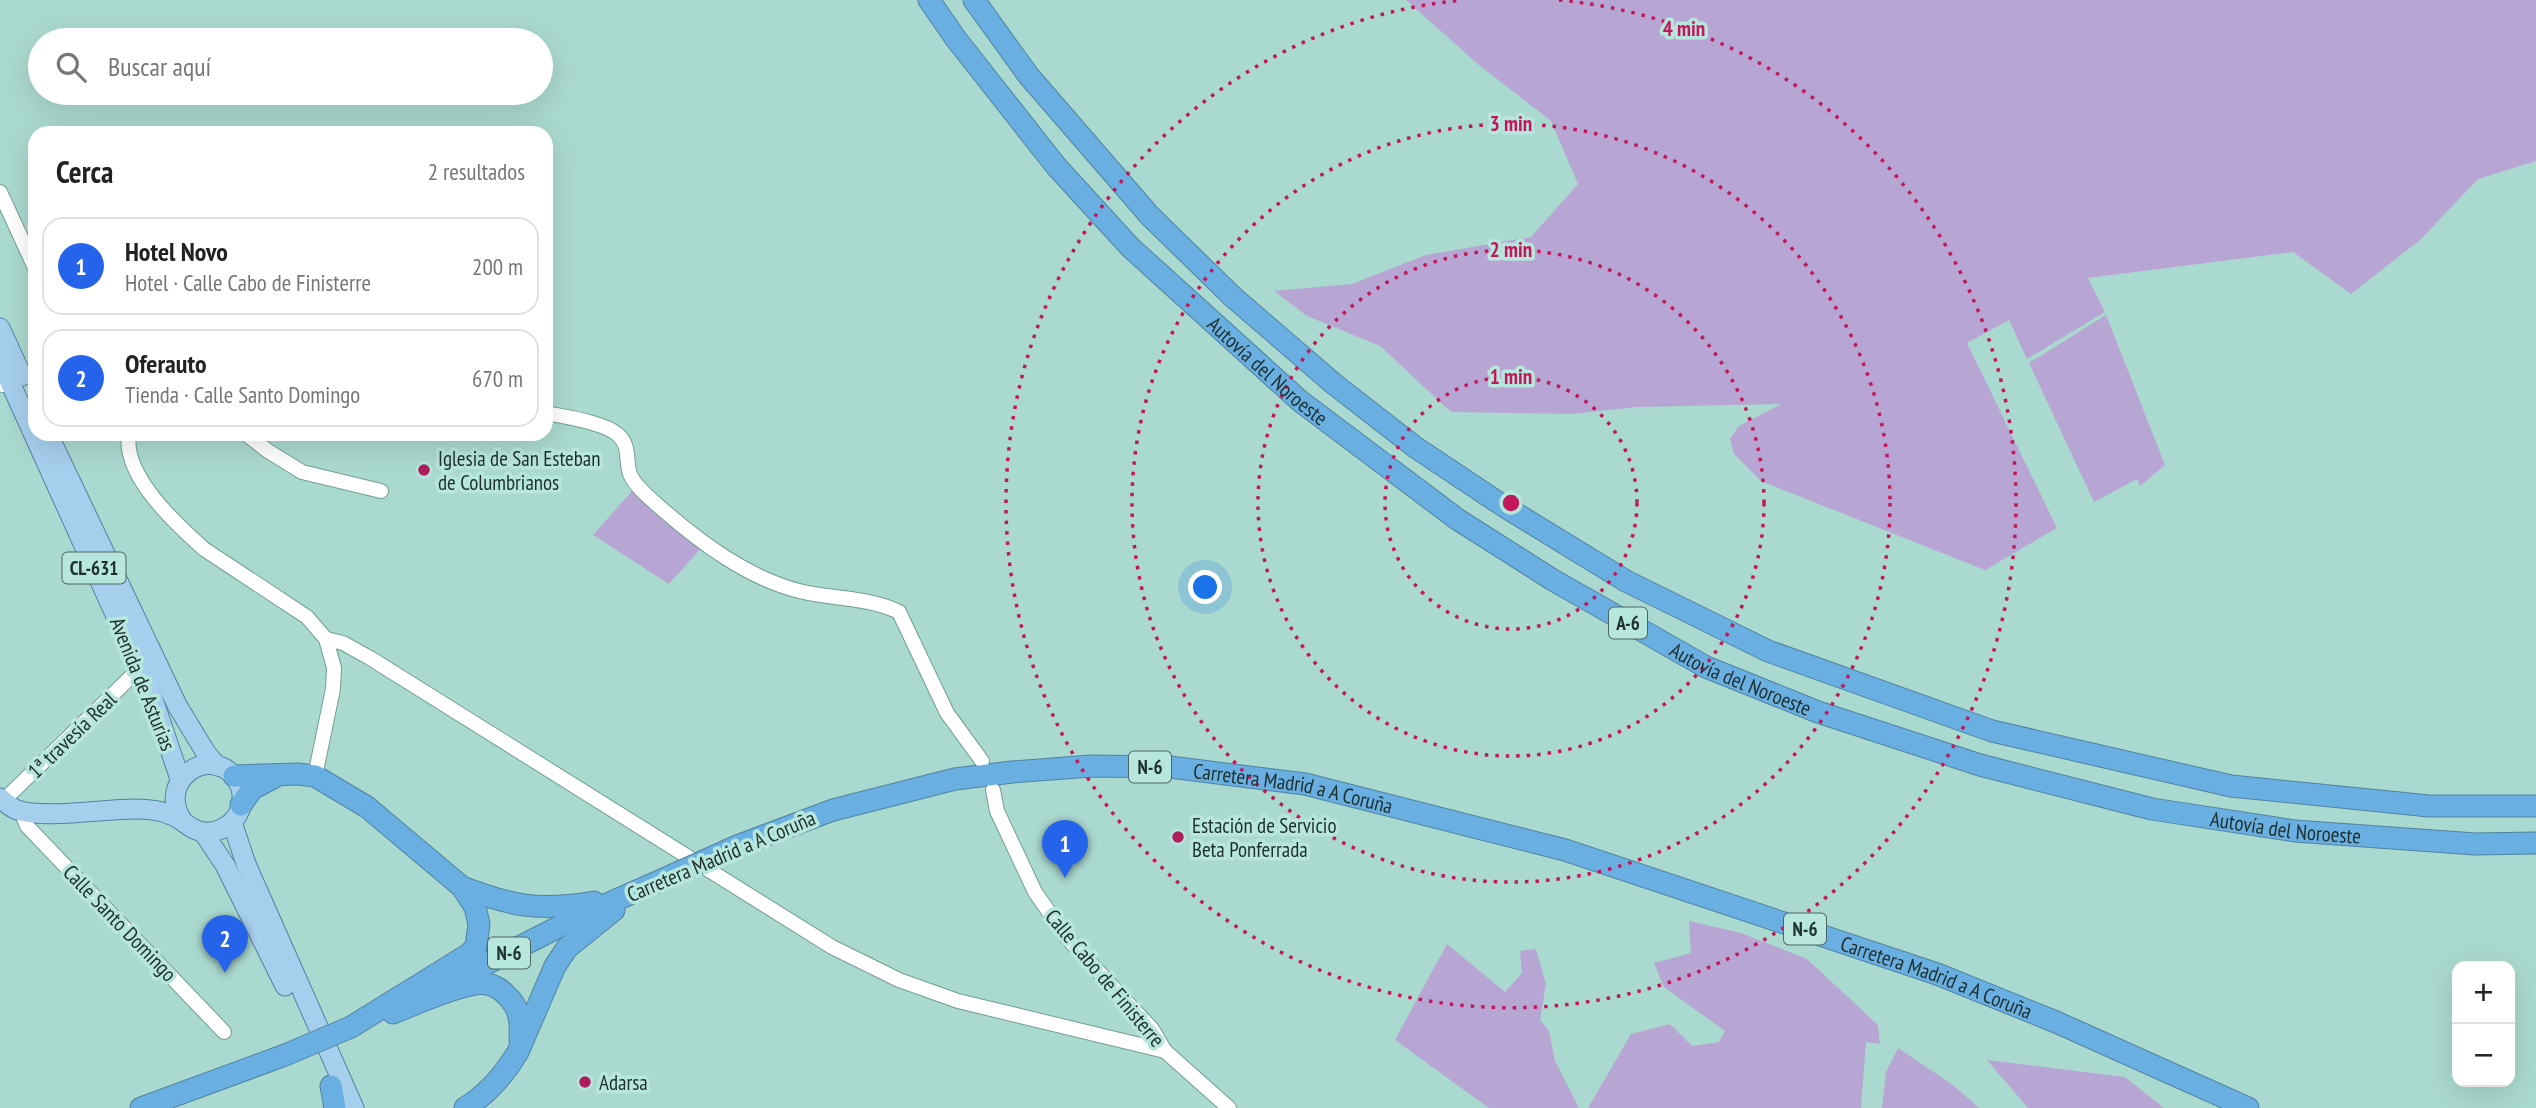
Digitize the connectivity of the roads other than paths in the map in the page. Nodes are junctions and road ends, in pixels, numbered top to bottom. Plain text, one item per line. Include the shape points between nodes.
1 (929, 0) edge
2 (974, 0) edge
3 (0, 192) edge
4 (28, 253) edge
5 (0, 328) edge
6 (0, 360) edge
7 (17, 379) edge
8 (28, 395) edge
9 (28, 405) edge
10 (553, 415) edge
11 (43, 441) edge
12 (51, 441) edge
13 (129, 441) edge
14 (255, 441) edge
15 (381, 491) dead end
16 (326, 639) junction
17 (140, 668) junction
18 (982, 761) dead end
19 (226, 771) junction
20 (281, 776) junction
21 (315, 776) junction
22 (177, 786) junction
23 (993, 790) dead end
24 (6, 806) edge
25 (2536, 806) edge
26 (148, 809) junction
27 (237, 814) junction
28 (182, 820) junction
29 (203, 832) junction
30 (2536, 843) edge
31 (666, 877) junction
32 (462, 887) junction
33 (351, 1027) junction
34 (224, 1032) dead end
35 (1165, 1051) junction
36 (519, 1052) junction
37 (331, 1086) junction
38 (141, 1108) edge
39 (335, 1108) edge
40 (342, 1108) edge
41 (354, 1108) edge
42 (465, 1108) edge
43 (1229, 1108) edge
44 (2248, 1108) edge

1 - 30 highway, Autovía del Noroeste / A-6 via 1056,166 1130,247 1300,401 1457,519 1706,667 1818,712 1980,765 2152,809 2295,831 2475,844
2 - 25 highway, Autovía del Noroeste / A-6 via 1028,75 1142,206 1233,298 1415,447 1502,506 1626,580 1768,651 1993,731 2231,786 2429,806
3 - 4 street
5 - 7 main road, Avenida de Asturias / CL-631
6 - 7 main road, Avenida de Asturias / CL-631
7 - 8 main road, Avenida de Asturias / CL-631
7 - 9 main road, Avenida de Asturias / CL-631
10 - 18 street via 610,429 620,436 630,474 661,508 741,566 797,591 899,611 947,713
11 - 17 main road, Avenida de Asturias / CL-631
12 - 19 main road, Avenida de Asturias / CL-631 via 178,708 206,753
13 - 16 street via 129,459 138,475 191,537 307,617
14 - 15 street via 302,471
16 - 21 street via 334,668 333,689
16 - 35 street via 370,658 713,875 898,980 958,1001
17 - 22 main road, Avenida de Asturias / CL-631
17 - 24 street, 1ª travesía Real
19 - 20 highway
19 - 22 main road via 204,765 192,769
19 - 27 main road, CL-631 via 241,788
20 - 21 highway
20 - 27 highway via 253,789
21 - 32 highway via 368,807
22 - 26 main road
22 - 28 main road, CL-631 via 175,807
23 - 35 street, Calle Cabo de Finisterre via 997,810 1035,892 1067,937 1153,1029
24 - 26 main road via 39,813
24 - 34 street, Calle Santo Domingo
26 - 28 main road
27 - 29 main road via 217,831
27 - 41 main road, CL-631 via 246,864
28 - 29 main road
29 - 37 main road via 263,939
31 - 32 highway via 594,902 554,908 521,906
31 - 33 highway, Carretera Madrid a A Coruña / N-6
31 - 36 highway via 567,948
31 - 44 highway, Carretera Madrid a A Coruña / N-6, bridge via 832,810 955,779 1091,766 1170,767 1305,784 1565,850 1924,970
32 - 33 highway via 479,924 476,947 456,964
33 - 36 highway via 468,986 487,984 516,1003 521,1025
33 - 38 highway, Carretera Madrid a A Coruña / N-6, bridge
35 - 43 street, Calle Cabo de Finisterre
36 - 42 highway via 495,1085
37 - 39 highway
37 - 40 main road

